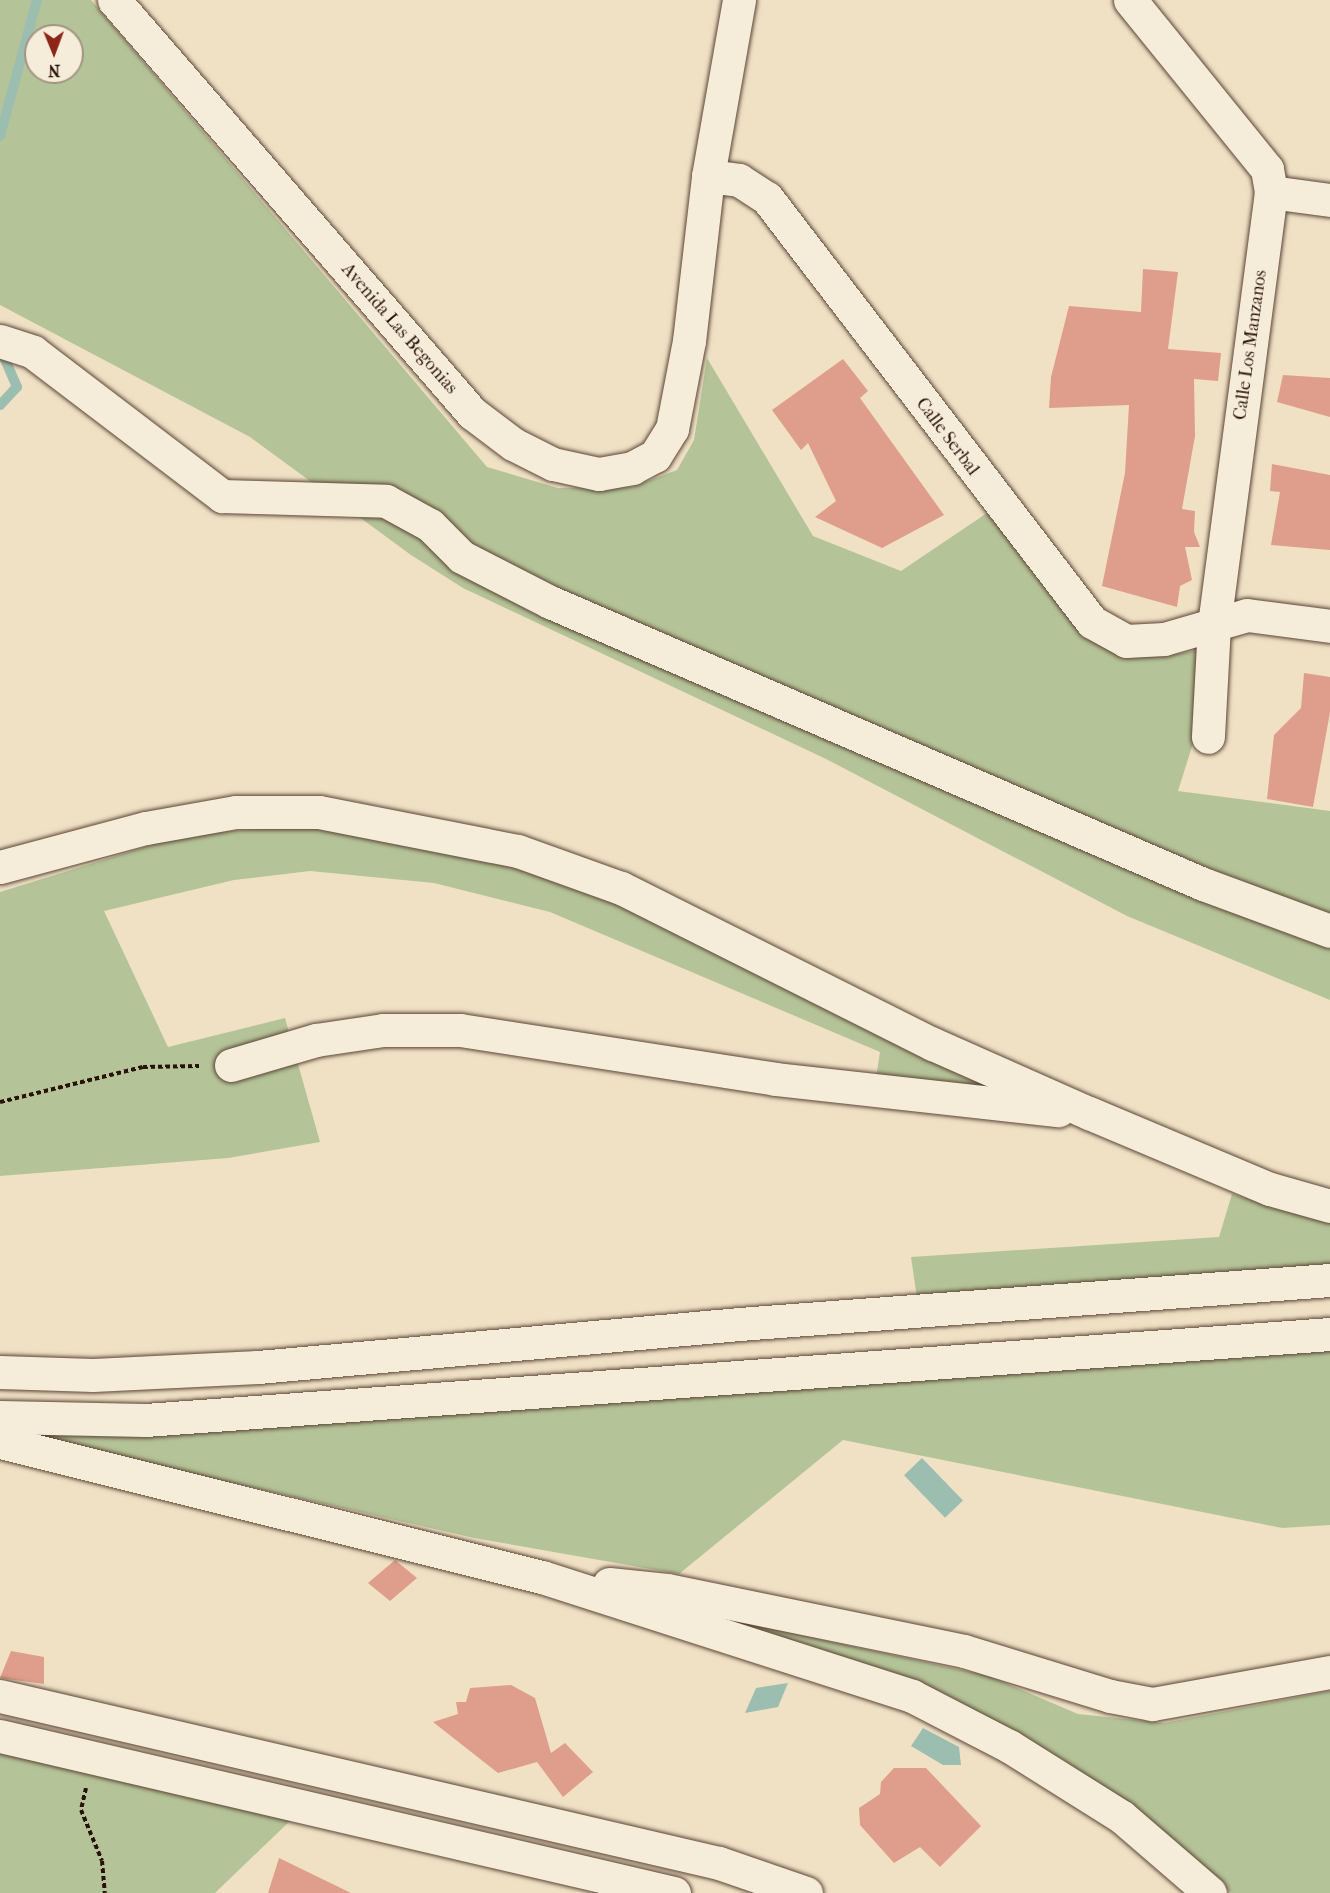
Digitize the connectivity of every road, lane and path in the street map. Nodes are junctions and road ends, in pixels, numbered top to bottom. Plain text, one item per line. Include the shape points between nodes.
1 (114, 0) edge
2 (739, 0) edge
3 (1130, 0) edge
4 (708, 176) junction
5 (1271, 192) junction
6 (1330, 200) edge
7 (0, 341) edge
8 (1214, 625) junction
9 (1330, 626) edge
10 (1208, 736) dead end
11 (0, 867) edge
12 (1330, 931) edge
13 (231, 1065) joint
14 (0, 1102) edge
15 (1089, 1113) junction
16 (1330, 1206) edge
17 (1330, 1280) edge
18 (1330, 1334) edge
19 (0, 1372) edge
20 (0, 1417) edge
21 (0, 1442) edge
22 (542, 1577) junction
23 (1330, 1672) edge
24 (0, 1696) edge
25 (0, 1736) edge
26 (93, 1757) junction
27 (105, 1893) edge
28 (674, 1893) edge
29 (806, 1893) edge
30 (1210, 1893) edge

1 - 4 street, Avenida Las Begonias via 472,413 513,444 553,464 600,474 632,468 655,456 672,429 690,341
2 - 4 street, Avenida Las Begonias
3 - 5 street, Calle Los Manzanos via 1267,169
4 - 8 street, Calle Serbal via 739,180 767,198 1092,622 1126,641 1164,639
5 - 6 street
5 - 8 street, Calle Los Manzanos
7 - 12 street via 33,352 222,496 386,501 430,525 462,557 550,602 1203,884
8 - 9 street, Calle Serbal via 1247,615
8 - 10 street, Calle Los Manzanos
11 - 15 street via 146,828 236,812 319,812 518,851 621,888 933,1044
13 - 14 path via 142,1067
13 - 15 street via 316,1040 383,1030 460,1030 776,1079
15 - 16 street via 1270,1189
17 - 19 street via 739,1324 258,1367 93,1375
18 - 20 street via 145,1420
21 - 22 street
22 - 23 street via 667,1590 942,1647 1110,1696 1152,1704
22 - 30 street via 912,1696 1009,1746 1122,1817
24 - 29 street via 719,1863
25 - 26 street
26 - 27 path via 81,1810 102,1861
26 - 28 street

